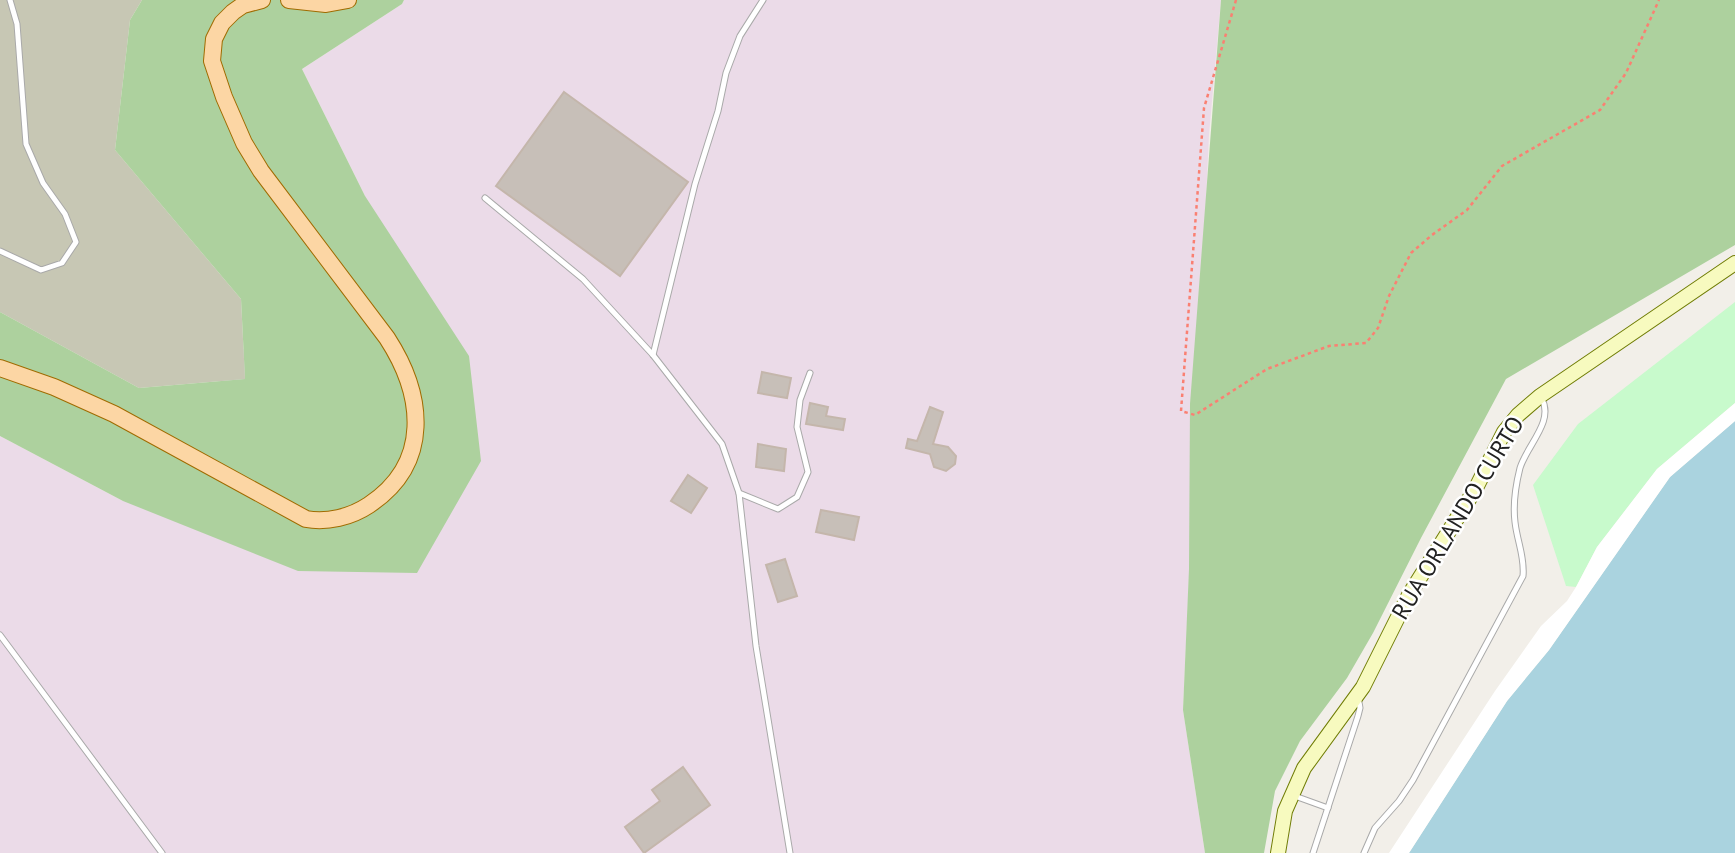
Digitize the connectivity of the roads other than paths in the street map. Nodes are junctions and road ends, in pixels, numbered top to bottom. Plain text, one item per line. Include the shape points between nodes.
1 (10, 0) edge
2 (262, 0) edge
3 (289, 0) edge
4 (348, 0) edge
5 (763, 0) edge
6 (485, 198) dead end
7 (0, 251) edge
8 (1735, 263) edge
9 (653, 355) junction
10 (0, 368) edge
11 (810, 373) dead end
12 (1540, 396) junction
13 (739, 493) junction
14 (0, 635) edge
15 (1358, 695) junction
16 (1291, 795) junction
17 (1328, 808) junction
18 (162, 853) edge
19 (790, 853) edge
20 (1278, 853) edge
21 (1312, 853) edge
22 (1364, 853) edge

1 - 7 lane via 17,24 26,144 76,242 62,263 41,270
2 - 10 main road via 243,5 222,23 212,46 214,71 250,153 405,368 414,395 416,429 411,453 398,477 359,511 306,519 114,414
3 - 4 main road via 326,4
5 - 9 lane via 740,36 726,73
6 - 9 lane via 583,279
8 - 12 main road, RUA ORLANDO CURTO
9 - 13 lane via 722,444
11 - 13 lane via 797,427 808,472 797,497 778,509
12 - 15 main road, RUA ORLANDO CURTO via 1504,432 1476,488 1409,595
12 - 22 lane via 1546,412 1520,469 1516,495 1523,576 1413,780 1375,828
13 - 19 lane via 756,646
14 - 18 lane
15 - 16 main road, RUA ORLANDO CURTO via 1309,759
15 - 17 lane via 1358,716
16 - 17 lane
16 - 20 main road, RUA ORLANDO CURTO
17 - 21 lane

